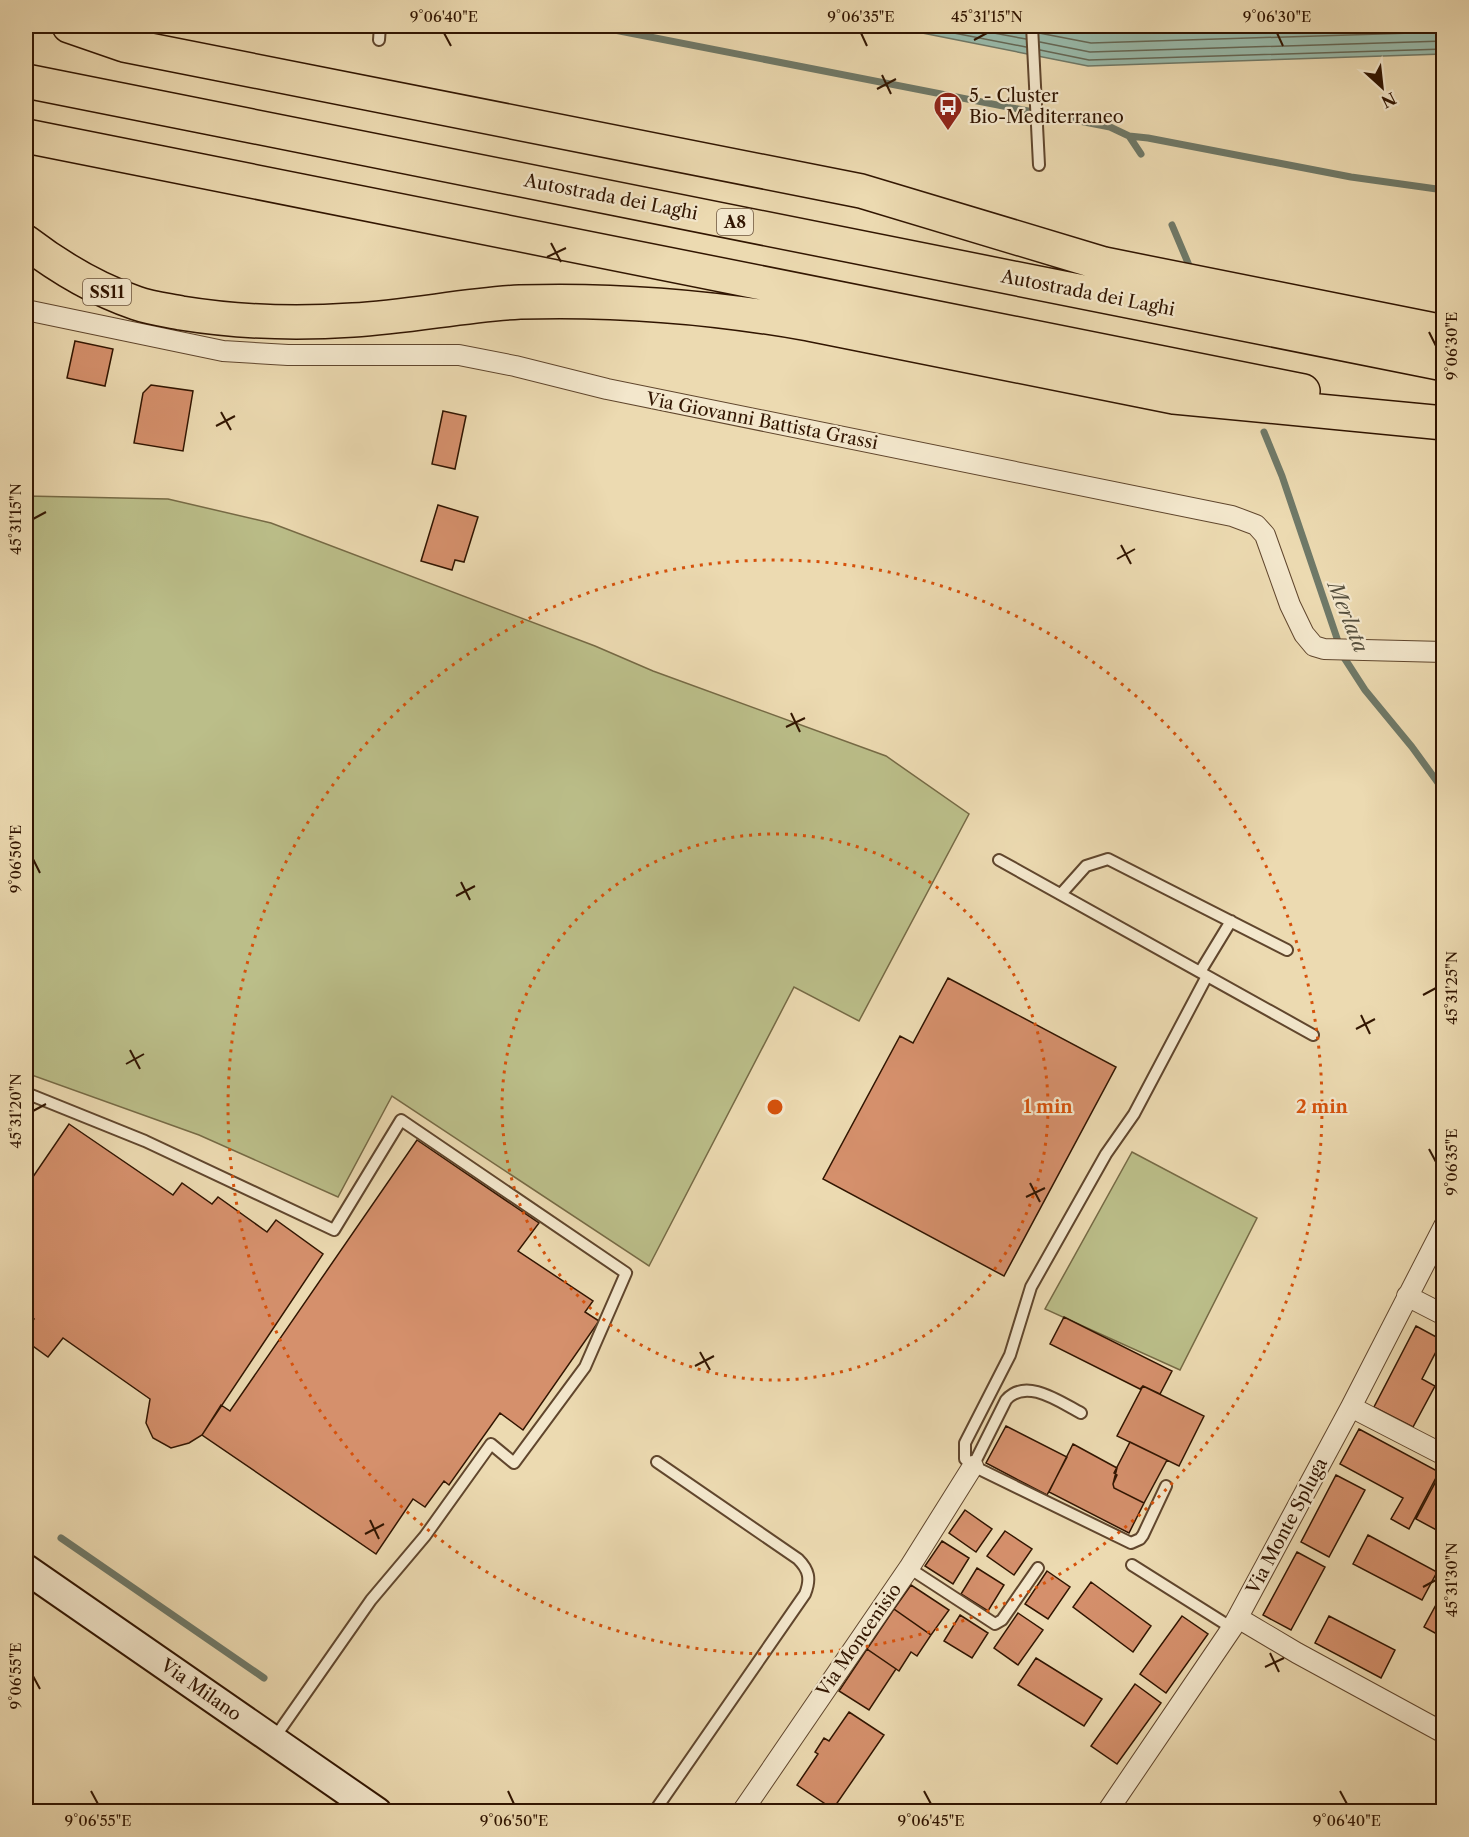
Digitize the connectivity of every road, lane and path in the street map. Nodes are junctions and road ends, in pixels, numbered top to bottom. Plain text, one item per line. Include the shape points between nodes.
1 (69, 26) edge
2 (380, 26) edge
3 (1032, 26) edge
4 (379, 40) dead end
5 (26, 81) edge
6 (26, 136) edge
7 (1039, 165) dead end
8 (26, 242) edge
9 (26, 310) edge
10 (1443, 332) edge
11 (1443, 364) edge
12 (1443, 421) edge
13 (1443, 652) edge
14 (999, 860) dead end
15 (1061, 894) junction
16 (1231, 921) junction
17 (1287, 950) dead end
18 (1204, 974) junction
19 (1313, 1035) dead end
20 (26, 1093) edge
21 (1443, 1226) edge
22 (1407, 1296) junction
23 (1443, 1316) edge
24 (1351, 1407) junction
25 (1082, 1413) dead end
26 (1443, 1455) edge
27 (657, 1462) dead end
28 (973, 1466) junction
29 (1166, 1486) dead end
30 (1132, 1565) dead end
31 (909, 1568) junction
32 (1038, 1568) dead end
33 (26, 1569) edge
34 (1235, 1623) junction
35 (1443, 1733) edge
36 (273, 1740) junction
37 (377, 1812) edge
38 (654, 1812) edge
39 (742, 1812) edge
40 (1107, 1812) edge

1 - 10 highway via 124,45 861,191 1104,264
2 - 4 lane
3 - 7 lane
5 - 11 highway, Autostrada dei Laghi / A8
6 - 12 highway
8 - 12 highway, SS11 via 65,271 111,294 199,316 302,322 518,302 662,304 809,324 1174,397
9 - 13 street, Via Giovanni Battista Grassi via 223,351 459,355 607,389 1232,516 1256,525 1265,535 1290,605 1314,646
14 - 15 lane
15 - 16 lane via 1086,866 1108,859
15 - 18 lane
16 - 17 lane
16 - 18 lane
18 - 19 lane
18 - 28 lane via 1134,1114 1106,1154 1031,1287 1010,1355 965,1443 965,1459
20 - 36 lane via 145,1141 334,1230 401,1120 626,1273 585,1366 514,1462 491,1444 371,1600
21 - 22 street, Via Monte Spluga
22 - 23 street
22 - 24 street, Via Monte Spluga
24 - 26 street
24 - 34 street, Via Monte Spluga
25 - 28 lane via 1036,1391 1019,1390 1006,1400
27 - 38 lane via 798,1559 806,1566 809,1585
28 - 29 lane via 1131,1543 1140,1539
28 - 31 street, Via Moncenisio
30 - 34 lane
31 - 32 lane via 995,1624 1002,1620
31 - 39 street, Via Moncenisio
33 - 36 main road, Via Milano
34 - 35 street
34 - 40 street, Via Monte Spluga
36 - 37 main road, Via Milano

